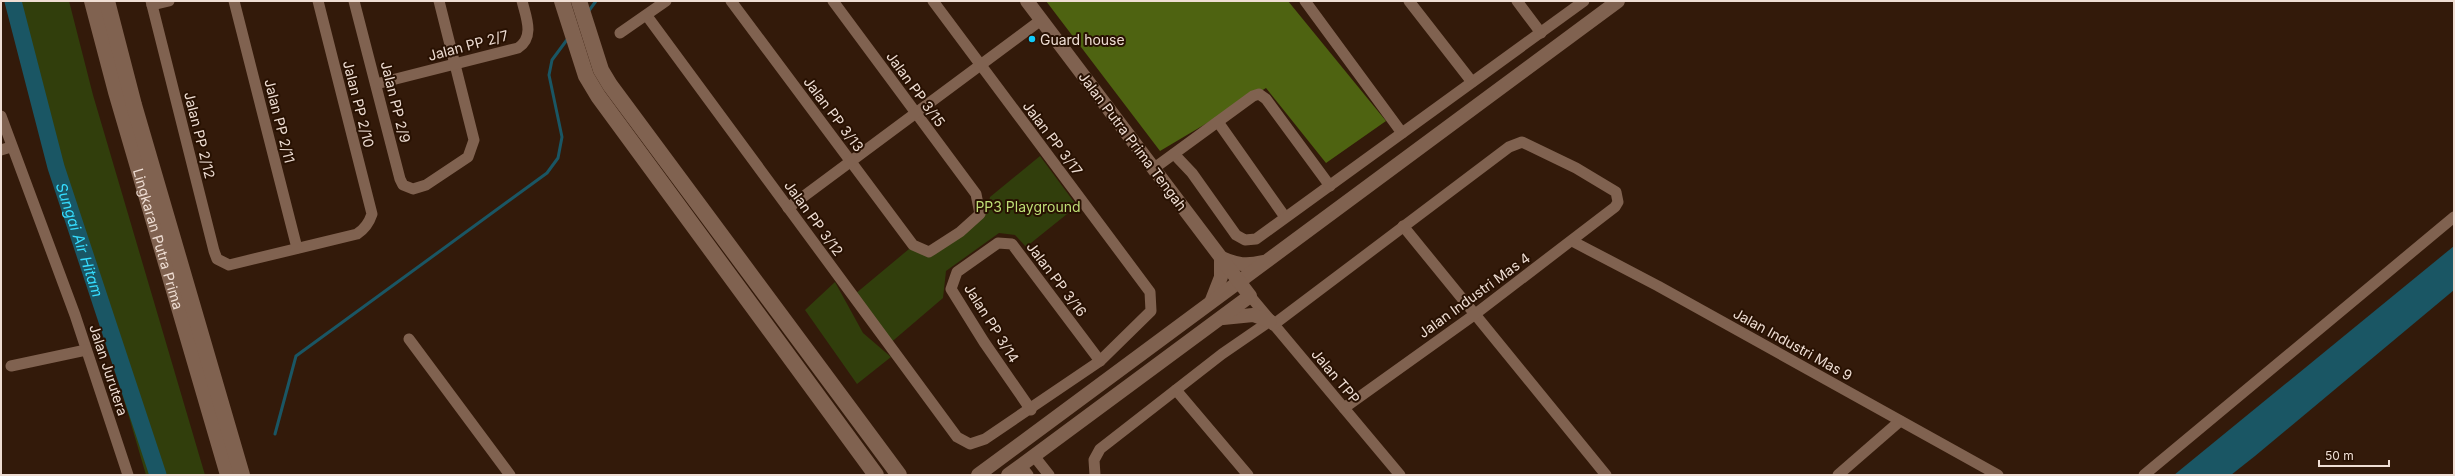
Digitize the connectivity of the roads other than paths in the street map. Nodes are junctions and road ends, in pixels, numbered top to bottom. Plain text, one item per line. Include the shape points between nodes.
1 (92, 1) edge
2 (107, 1) edge
3 (169, 1) edge
4 (234, 1) edge
5 (318, 1) edge
6 (354, 1) edge
7 (439, 1) edge
8 (522, 1) edge
9 (562, 1) edge
10 (579, 1) edge
11 (666, 1) edge
12 (731, 1) edge
13 (833, 1) edge
14 (933, 1) edge
15 (1027, 1) edge
16 (1305, 1) edge
17 (1410, 1) edge
18 (1517, 1) edge
19 (1584, 1) edge
20 (1618, 1) edge
21 (151, 3) edge
22 (647, 16) junction
23 (1041, 20) junction
24 (620, 33) dead end
25 (1541, 33) junction
26 (455, 64) junction
27 (980, 65) junction
28 (1472, 82) junction
29 (376, 84) junction
30 (915, 113) junction
31 (1, 116) edge
32 (1218, 122) junction
33 (1402, 133) junction
34 (6, 148) edge
35 (1174, 154) junction
36 (851, 161) junction
37 (1154, 169) junction
38 (1330, 186) junction
39 (788, 208) junction
40 (1285, 217) junction
41 (2454, 217) edge
42 (1403, 226) junction
43 (1572, 242) junction
44 (913, 245) joint
45 (297, 248) junction
46 (979, 256) joint
47 (1221, 258) junction
48 (1265, 262) junction
49 (1239, 281) junction
50 (1250, 296) junction
51 (1210, 302) junction
52 (1474, 315) junction
53 (1221, 318) junction
54 (1271, 323) junction
55 (409, 339) dead end
56 (86, 350) junction
57 (1100, 361) junction
58 (11, 366) dead end
59 (1176, 390) junction
60 (1344, 408) junction
61 (1031, 410) junction
62 (1900, 421) junction
63 (1034, 456) junction
64 (1024, 470) edge
65 (128, 475) edge
66 (228, 475) edge
67 (242, 475) edge
68 (510, 475) edge
69 (876, 475) edge
70 (899, 475) edge
71 (978, 475) edge
72 (1008, 475) edge
73 (1049, 475) edge
74 (1095, 475) edge
75 (1248, 475) edge
76 (1400, 475) edge
77 (1606, 475) edge
78 (1838, 475) edge
79 (1998, 475) edge
80 (2144, 475) edge

1 - 66 main road, Lingkaran Putra Prima via 116,92
2 - 67 main road, Lingkaran Putra Prima via 134,105
3 - 21 street
4 - 45 street, Jalan PP 2/11
5 - 45 street, Jalan PP 2/10 via 372,214 366,227 357,234
6 - 29 street, Jalan PP 2/9
7 - 26 street
8 - 26 street, Jalan PP 2/7 via 528,26 525,44
9 - 69 main road via 574,45 586,76 598,96
10 - 70 main road via 601,70 610,85
11 - 22 street
12 - 36 street, Jalan PP 3/13
13 - 30 street, Jalan PP 3/15
14 - 27 street, Jalan PP 3/17
15 - 23 street, Jalan Putra Prima Tengah
16 - 33 street
17 - 28 street
18 - 25 street
19 - 25 street
20 - 48 street
21 - 45 street, Jalan PP 2/12 via 214,251 221,262 234,264
22 - 24 street
22 - 39 street, Jalan PP 3/12
23 - 27 street
23 - 37 street, Jalan Putra Prima Tengah
25 - 28 street
26 - 29 street, Jalan PP 2/7
26 - 29 street, Jalan PP 2/9 via 474,140 468,157 426,185 413,189 403,185 400,180
27 - 30 street
27 - 57 street, Jalan PP 3/17 via 1150,292 1151,311
28 - 33 street
30 - 36 street
30 - 44 street, Jalan PP 3/15 via 976,194 980,214 960,232 929,252
31 - 34 street, Jalan Jurutera
32 - 35 street
32 - 38 street via 1259,94 1266,99
32 - 40 street
33 - 38 street
34 - 56 street, Jalan Jurutera via 75,315
35 - 37 street
35 - 40 street via 1192,173 1236,235 1246,240 1256,239
36 - 39 street
36 - 44 street, Jalan PP 3/13
37 - 47 street, Jalan Putra Prima Tengah
38 - 40 street
39 - 61 street, Jalan PP 3/12 via 957,437 970,444 985,439
41 - 80 street
42 - 43 street, Jalan Industri Mas 4 via 1509,147 1522,142 1576,168 1616,192 1618,202 1615,207
42 - 52 street
42 - 54 street
43 - 52 street, Jalan Industri Mas 4
43 - 62 street, Jalan Industri Mas 9 via 1658,286
46 - 57 street, Jalan PP 3/16 via 998,243 1012,244
46 - 61 street, Jalan PP 3/14 via 957,272 951,289
47 - 48 street via 1242,265
47 - 49 street, Jalan Putra Prima Tengah
47 - 51 street via 1221,277
48 - 49 street
49 - 50 street, Jalan Putra Prima Tengah
49 - 51 street
50 - 53 street
50 - 54 street, Jalan TPP
51 - 71 street
52 - 60 street, Jalan Industri Mas 4
52 - 77 street
53 - 54 street via 1253,315
53 - 63 street
54 - 59 street
54 - 60 street, Jalan TPP
55 - 68 street
56 - 58 street
56 - 65 street, Jalan Jurutera
57 - 61 street
59 - 74 street via 1100,449 1094,460
59 - 75 street
60 - 76 street, Jalan TPP
62 - 78 street
62 - 79 street, Jalan Industri Mas 9
63 - 64 street
63 - 73 street
64 - 72 street

